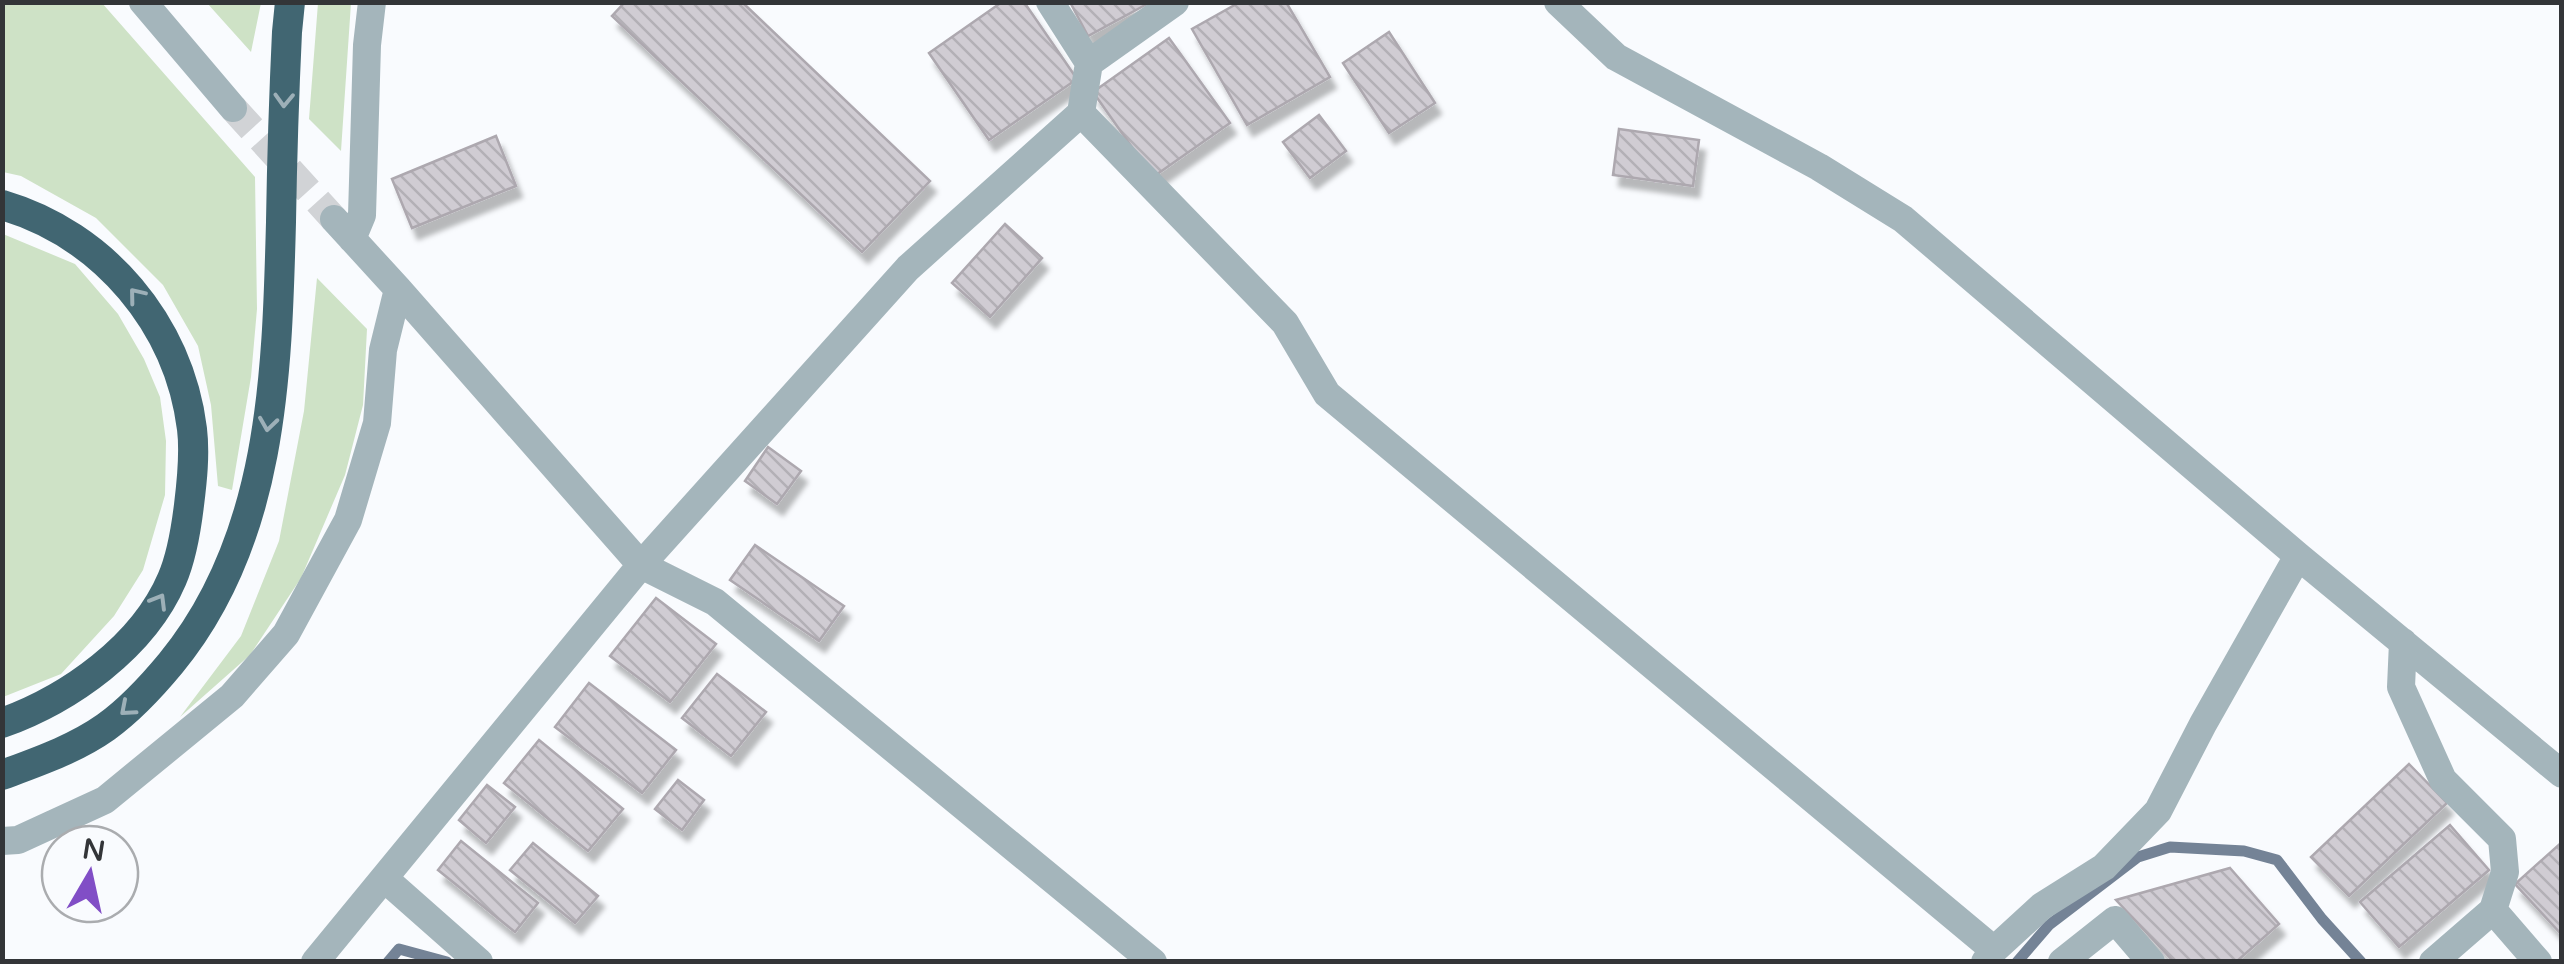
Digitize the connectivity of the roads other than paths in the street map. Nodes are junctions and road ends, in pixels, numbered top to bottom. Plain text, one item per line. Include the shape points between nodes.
1 (143, 2) edge
2 (290, 2) edge
3 (372, 2) edge
4 (1050, 2) edge
5 (1175, 2) edge
6 (1558, 2) edge
7 (1089, 63) junction
8 (234, 108) tunnel mouth
9 (1081, 113) junction
10 (2, 205) edge
11 (398, 289) junction
12 (2298, 556) junction
13 (641, 565) junction
14 (2403, 642) junction
15 (2, 723) edge
16 (2562, 774) edge
17 (2, 775) edge
18 (2, 841) edge
19 (385, 879) junction
20 (2493, 910) junction
21 (1989, 956) edge
22 (315, 962) edge
23 (478, 962) edge
24 (1153, 962) edge
25 (2062, 962) edge
26 (2150, 962) edge
27 (2432, 962) edge
28 (2538, 962) edge

1 - 8 street
2 -> 17 highway via 270,421 243,536 197,627 148,690 105,728
3 - 11 street via 362,215 343,229
4 - 7 street
5 - 7 street
6 - 12 street via 1616,56 1902,218
7 - 9 street
9 - 13 street via 908,268
9 - 21 street via 1286,323 1327,394
15 -> 10 highway via 76,688 148,619 172,580 192,478 192,430 181,383 140,299 73,235
11 - 13 street
11 - 18 street via 383,350 378,423 348,520 286,634 232,696 105,800
12 - 14 street
12 - 21 street via 2158,812 2104,867 2042,906
13 - 19 street
13 - 24 street via 715,602
14 - 16 street
14 - 20 street via 2401,687 2443,780 2502,839 2505,872
19 - 22 street
19 - 23 street
20 - 27 street
20 - 28 street
25 - 26 street via 2114,920

